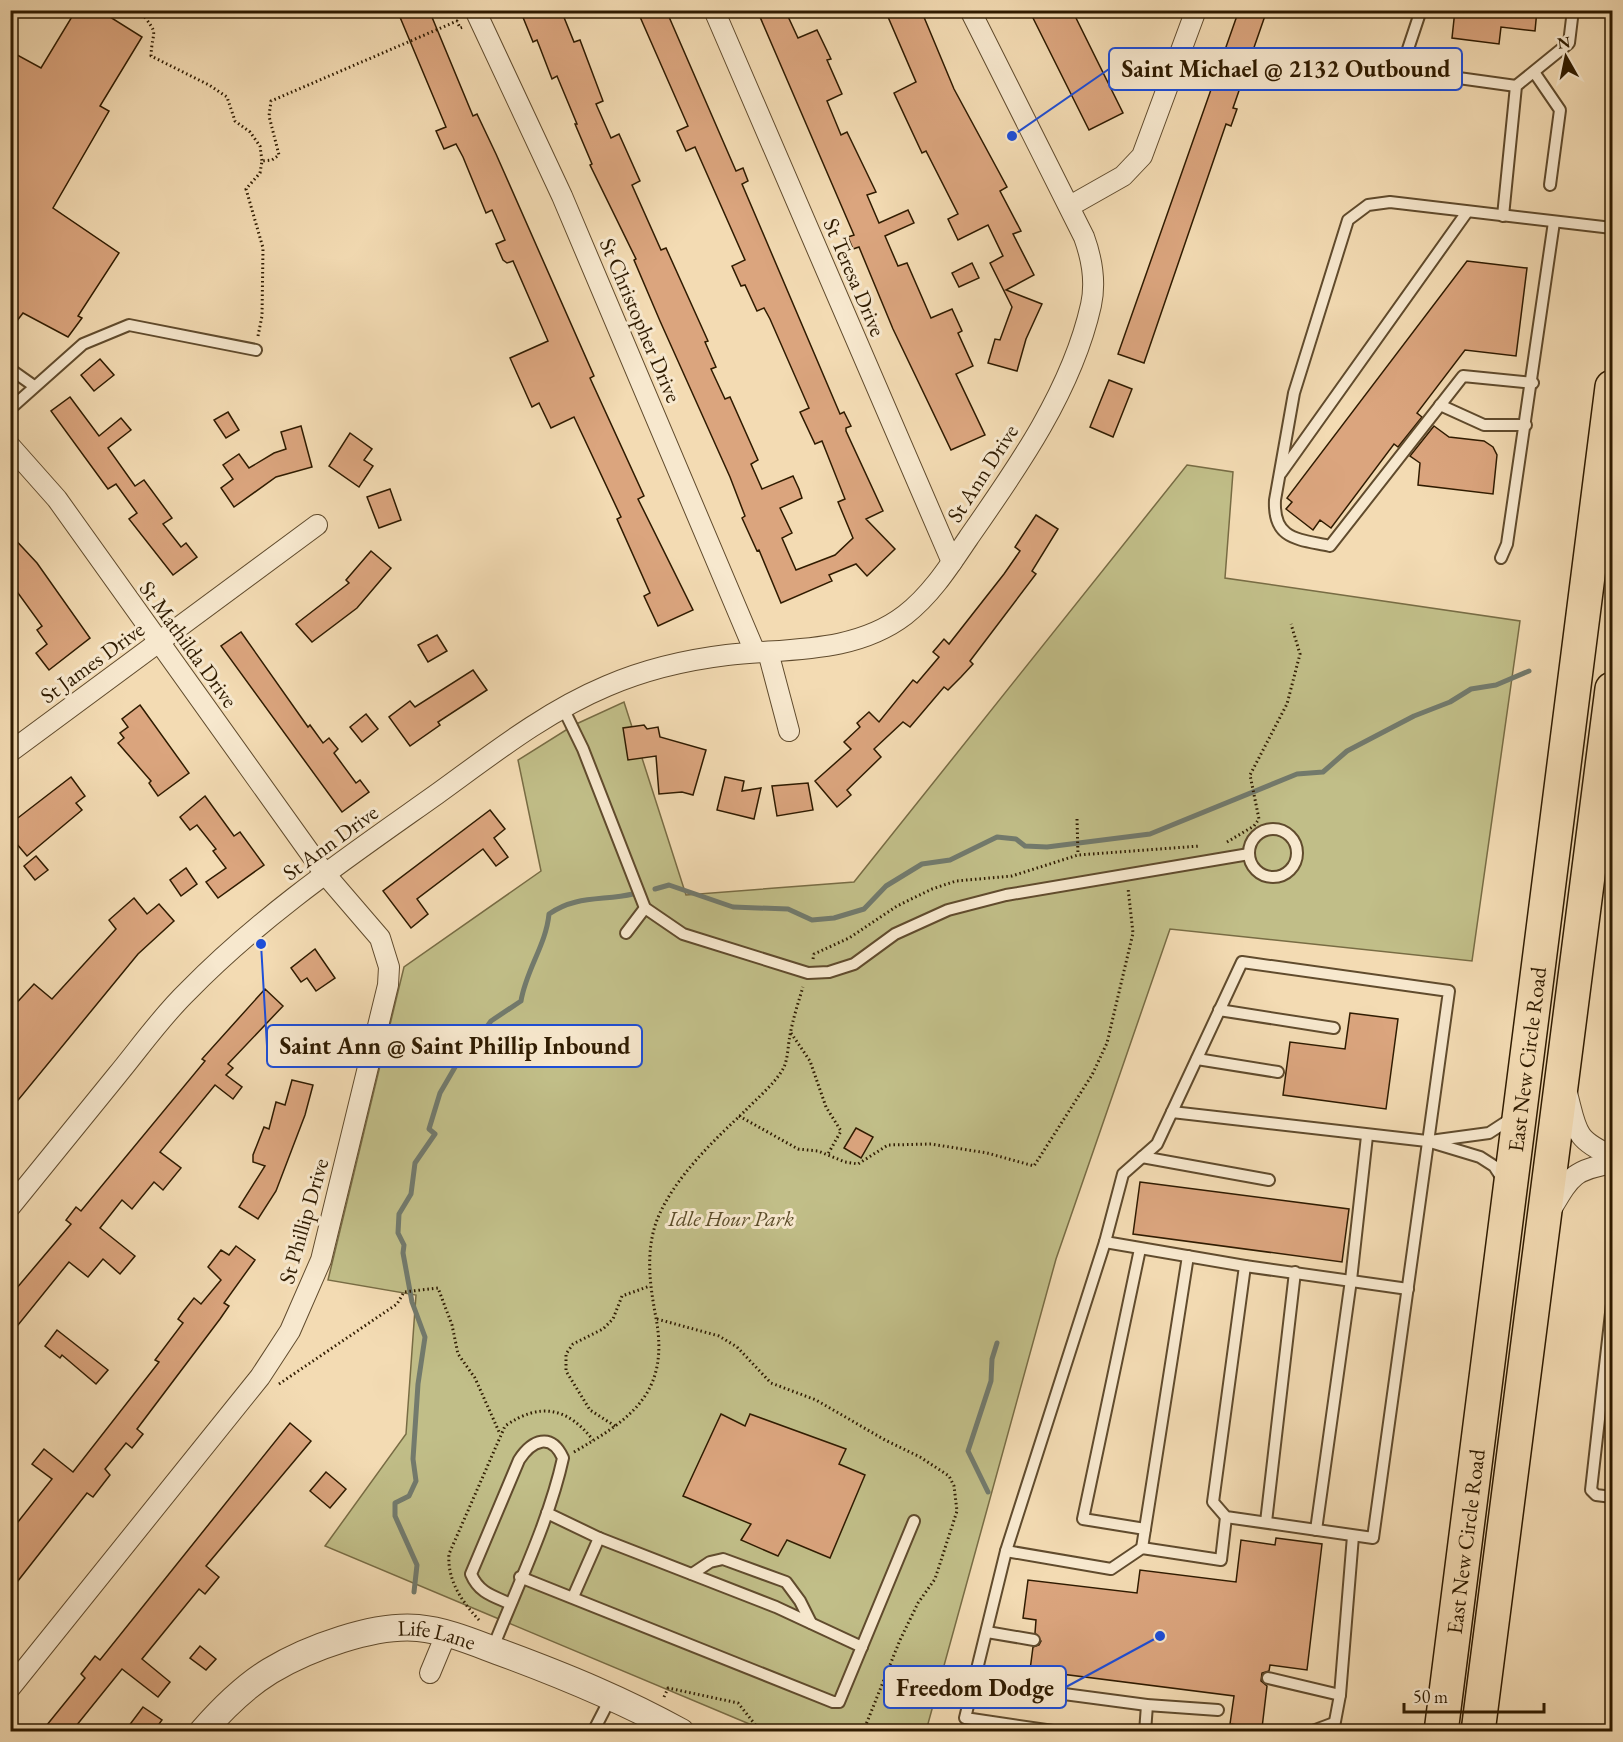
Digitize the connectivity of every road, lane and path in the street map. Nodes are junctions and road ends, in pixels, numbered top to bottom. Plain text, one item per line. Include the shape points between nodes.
1 (139, 10) edge
2 (714, 10) edge
3 (970, 10) edge
4 (1196, 10) edge
5 (1421, 10) edge
6 (1573, 10) edge
7 (477, 16) edge
8 (1534, 72) junction
9 (1516, 86) junction
10 (262, 161) junction
11 (1550, 185) dead end
12 (1070, 206) junction
13 (1467, 212) junction
14 (1503, 216) junction
15 (1554, 222) junction
16 (1612, 228) edge
17 (256, 350) joint
18 (10, 369) edge
19 (1533, 383) junction
20 (34, 386) junction
21 (1612, 387) edge
22 (1440, 405) junction
23 (10, 409) edge
24 (1526, 425) junction
25 (10, 446) edge
26 (1278, 477) junction
27 (317, 525) dead end
28 (1501, 558) dead end
29 (951, 562) junction
30 (1291, 624) dead end
31 (159, 643) junction
32 (761, 652) junction
33 (1612, 689) edge
34 (563, 708) junction
35 (789, 731) dead end
36 (10, 752) edge
37 (1256, 800) dead end
38 (1077, 819) dead end
39 (1249, 854) junction
40 (1078, 855) dead end
41 (325, 874) junction
42 (1128, 884) dead end
43 (645, 908) junction
44 (626, 933) dead end
45 (804, 986) dead end
46 (1219, 1010) junction
47 (1334, 1028) dead end
48 (790, 1032) junction
49 (1197, 1059) junction
50 (1278, 1072) dead end
51 (1562, 1074) junction
52 (1172, 1112) junction
53 (1520, 1113) junction
54 (739, 1116) junction
55 (1367, 1136) junction
56 (1427, 1141) junction
57 (828, 1154) junction
58 (1612, 1156) edge
59 (1142, 1157) junction
60 (1612, 1163) edge
61 (1269, 1180) dead end
62 (1510, 1191) junction
63 (10, 1207) edge
64 (1546, 1218) junction
65 (1106, 1242) junction
66 (1140, 1249) junction
67 (1188, 1256) junction
68 (1245, 1266) junction
69 (1295, 1272) junction
70 (1351, 1281) junction
71 (650, 1286) junction
72 (1408, 1289) junction
73 (1612, 1304) edge
74 (657, 1319) junction
75 (253, 1387) junction
76 (615, 1426) junction
77 (500, 1434) dead end
78 (563, 1458) junction
79 (1612, 1497) edge
80 (547, 1514) junction
81 (1226, 1517) junction
82 (914, 1521) dead end
83 (1266, 1522) junction
84 (1145, 1529) junction
85 (1316, 1530) junction
86 (1353, 1536) junction
87 (599, 1538) junction
88 (1142, 1548) junction
89 (1006, 1551) junction
90 (692, 1574) junction
91 (520, 1577) junction
92 (573, 1597) junction
93 (511, 1604) junction
94 (811, 1623) junction
95 (447, 1632) junction
96 (987, 1632) junction
97 (1034, 1640) dead end
98 (862, 1647) junction
99 (492, 1650) junction
100 (430, 1673) dead end
101 (1268, 1678) dead end
102 (974, 1682) junction
103 (10, 1688) edge
104 (1340, 1695) junction
105 (612, 1696) junction
106 (1147, 1705) junction
107 (1218, 1710) dead end
108 (654, 1717) junction
109 (1333, 1727) edge
110 (202, 1731) edge
111 (592, 1731) edge
112 (681, 1731) edge
113 (761, 1731) edge
114 (863, 1731) edge
115 (1060, 1731) edge
116 (1144, 1731) edge
117 (1310, 1731) edge
118 (1441, 1731) edge
119 (1478, 1731) edge

1 - 10 path via 154,28 151,56 226,97 235,121 260,146
2 - 29 street, St Teresa Drive
3 - 12 street, St Ann Drive
4 - 12 street via 1142,156 1123,176
5 - 9 lane via 1401,70
6 - 8 lane via 1569,43
7 - 10 path via 460,28 457,21 274,98 268,110 279,155
7 - 32 street, St Christopher Drive via 562,196
8 - 9 lane
8 - 11 lane via 1560,110
9 - 14 lane
10 - 17 path via 260,172 246,189 262,248 262,316
12 - 29 street, St Ann Drive via 1093,270 1092,302 1085,325 1039,431
13 - 14 lane
13 - 26 lane
13 - 26 lane via 1390,202 1368,205 1348,220 1294,393
14 - 15 lane
15 - 16 lane
15 - 19 lane
17 - 20 lane via 129,325 83,344
18 - 20 lane
19 - 22 lane via 1463,376
19 - 24 lane
20 - 23 lane
21 - 53 highway, East New Circle Road
22 - 24 lane via 1484,425
22 - 26 lane via 1330,546 1289,536 1279,527 1275,513
24 - 28 lane via 1507,544
25 - 31 street, St Mathilda Drive via 57,500
27 - 31 street, St James Drive
29 - 32 street, St Ann Drive via 921,602 878,631 823,648
30 - 37 path via 1300,654 1287,704 1251,777
31 - 36 street, St James Drive
31 - 41 street, St Mathilda Drive
32 - 34 street, St Ann Drive via 652,670 606,686
32 - 35 street
33 - 51 highway, East New Circle Road
34 - 41 street, St Ann Drive
34 - 43 lane
38 - 40 path
39 - 39 lane via 1254,838 1268,830 1284,832 1297,852 1293,866 1274,877 1259,873
39 - 43 lane via 1005,895 948,910 895,934 854,964 815,974 682,934
41 - 63 street, St Ann Drive via 243,938 187,991
41 - 75 street, St Phillip Drive via 380,938 389,967 388,985 321,1260 290,1331
42 - 57 path via 1133,933 1107,1043 1092,1075 1034,1166 931,1144 888,1145 858,1164
43 - 44 lane
45 - 48 path
46 - 47 lane
46 - 49 lane
46 - 56 lane via 1242,962 1449,990
48 - 54 path via 784,1066
48 - 57 path via 810,1061 826,1107 841,1131
49 - 50 lane
49 - 52 lane
51 - 58 street via 1577,1133 1590,1146
51 - 64 highway, East New Circle Road
52 - 55 lane
52 - 59 lane via 1157,1144
53 - 56 lane via 1489,1133
53 - 62 highway, East New Circle Road
54 - 57 path via 798,1149
54 - 71 path via 688,1168 657,1220
55 - 56 lane
55 - 70 lane
56 - 62 lane via 1480,1157 1494,1166
56 - 72 lane
59 - 61 lane
59 - 65 lane via 1123,1174
60 - 64 street via 1580,1170 1567,1183
62 - 118 highway, East New Circle Road
64 - 119 highway, East New Circle Road
65 - 66 lane
65 - 89 lane
66 - 67 lane
66 - 84 lane via 1083,1519
67 - 68 lane
67 - 84 lane
68 - 69 lane
68 - 81 lane via 1213,1502
69 - 70 lane
69 - 83 lane
70 - 72 lane
70 - 85 lane
71 - 74 path
71 - 76 path via 622,1296 613,1319 603,1329 573,1344 566,1354 566,1371 590,1410
72 - 86 lane via 1373,1538
73 - 79 lane via 1591,1490 1596,1495
74 - 76 path via 659,1350 648,1395
74 - 114 path via 719,1336 736,1347 771,1383 816,1400 920,1457 944,1472 954,1486 957,1511 935,1579 900,1640
75 - 77 path via 263,1395 397,1304 404,1292 438,1288 458,1354 475,1378
75 - 103 street, St Phillip Drive
76 - 78 path
78 - 80 lane
78 - 93 lane via 553,1445 543,1442 527,1448 471,1574 483,1592
80 - 87 lane
80 - 91 lane
81 - 83 lane
81 - 88 lane via 1221,1560
82 - 98 lane
83 - 85 lane
84 - 88 lane
85 - 86 lane
86 - 104 lane
87 - 90 lane
87 - 92 lane
88 - 89 lane via 1111,1569
89 - 96 lane
90 - 94 lane
90 - 94 lane via 723,1559 786,1582
91 - 92 lane
91 - 93 lane
92 - 98 lane via 833,1702 839,1702
93 - 99 lane
94 - 98 lane
95 - 99 street, Life Lane
95 - 100 street
95 - 110 street, Life Lane via 417,1628 378,1631 300,1656 270,1671 226,1705
96 - 97 lane
96 - 102 lane
99 - 105 street, Life Lane
101 - 104 lane
102 - 106 lane
102 - 115 lane via 965,1718
104 - 109 lane
105 - 108 street, Life Lane
105 - 111 lane
106 - 107 lane
106 - 116 lane
108 - 112 street, Life Lane
108 - 113 path via 668,1688 738,1703
109 - 117 lane

